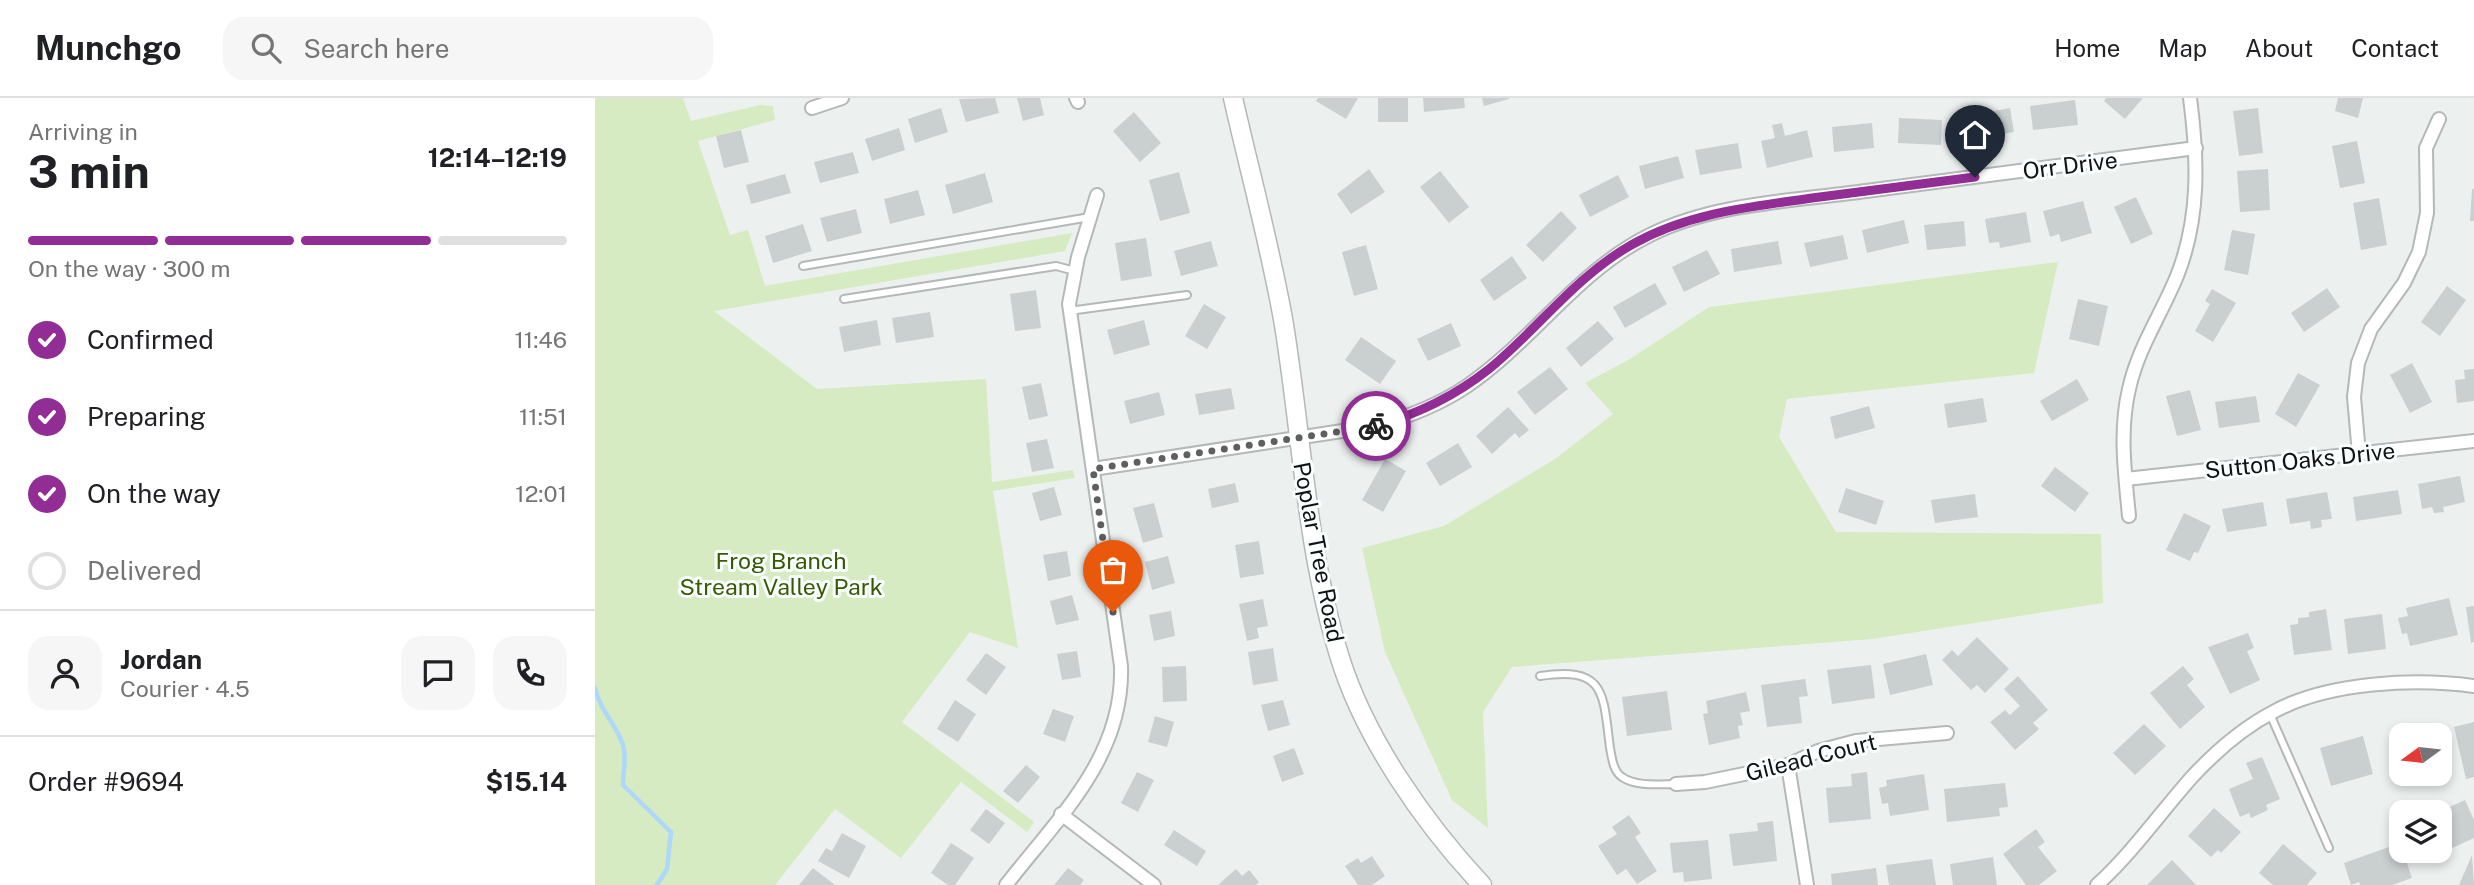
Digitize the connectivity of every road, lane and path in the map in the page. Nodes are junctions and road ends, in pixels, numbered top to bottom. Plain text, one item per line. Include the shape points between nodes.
1 (842, 98) edge
2 (1233, 98) edge
3 (2190, 98) edge
4 (813, 108) dead end
5 (2439, 119) dead end
6 (2196, 148) junction
7 (1097, 195) dead end
8 (1090, 217) junction
9 (803, 267) dead end
10 (1075, 271) junction
11 (1187, 295) dead end
12 (844, 299) dead end
13 (1069, 311) junction
14 (1297, 438) junction
15 (2474, 441) edge
16 (2359, 454) junction
17 (1093, 469) junction
18 (2126, 479) junction
19 (2129, 516) dead end
20 (1540, 676) dead end
21 (2474, 686) edge
22 (2270, 714) junction
23 (1947, 733) dead end
24 (1789, 765) junction
25 (1676, 784) joint
26 (1061, 814) junction
27 (2329, 848) dead end
28 (1006, 885) edge
29 (1154, 885) edge
30 (1482, 885) edge
31 (1807, 885) edge
32 (2097, 885) edge

1 - 4 street
2 - 14 main road, Poplar Tree Road via 1283,324
3 - 6 street
5 - 16 street via 2426,148 2427,213 2419,252 2404,283 2371,329 2358,363 2354,397
6 - 14 street, Orr Drive via 1781,202 1694,218 1611,257 1490,368 1443,400 1375,426
6 - 18 street via 2194,210 2184,256 2148,332 2129,390 2123,438
7 - 8 street
8 - 9 lane
8 - 10 street
10 - 12 lane via 1056,266
10 - 13 street
11 - 13 lane
13 - 17 street
14 - 17 street, Orr Drive
14 - 30 main road, Poplar Tree Road via 1318,569 1340,660 1396,773 1436,832
15 - 16 street, Sutton Oaks Drive
16 - 18 street, Sutton Oaks Drive
17 - 26 street via 1121,666 1120,702 1099,763
18 - 19 street
20 - 25 lane via 1563,672 1587,676 1604,702 1615,769 1623,778 1641,783
21 - 22 street via 2390,683 2314,695
22 - 27 lane
22 - 32 street via 2234,738 2193,777
23 - 24 street, Gilead Court via 1856,741
24 - 25 street, Gilead Court
24 - 31 street
26 - 28 street
26 - 29 street

